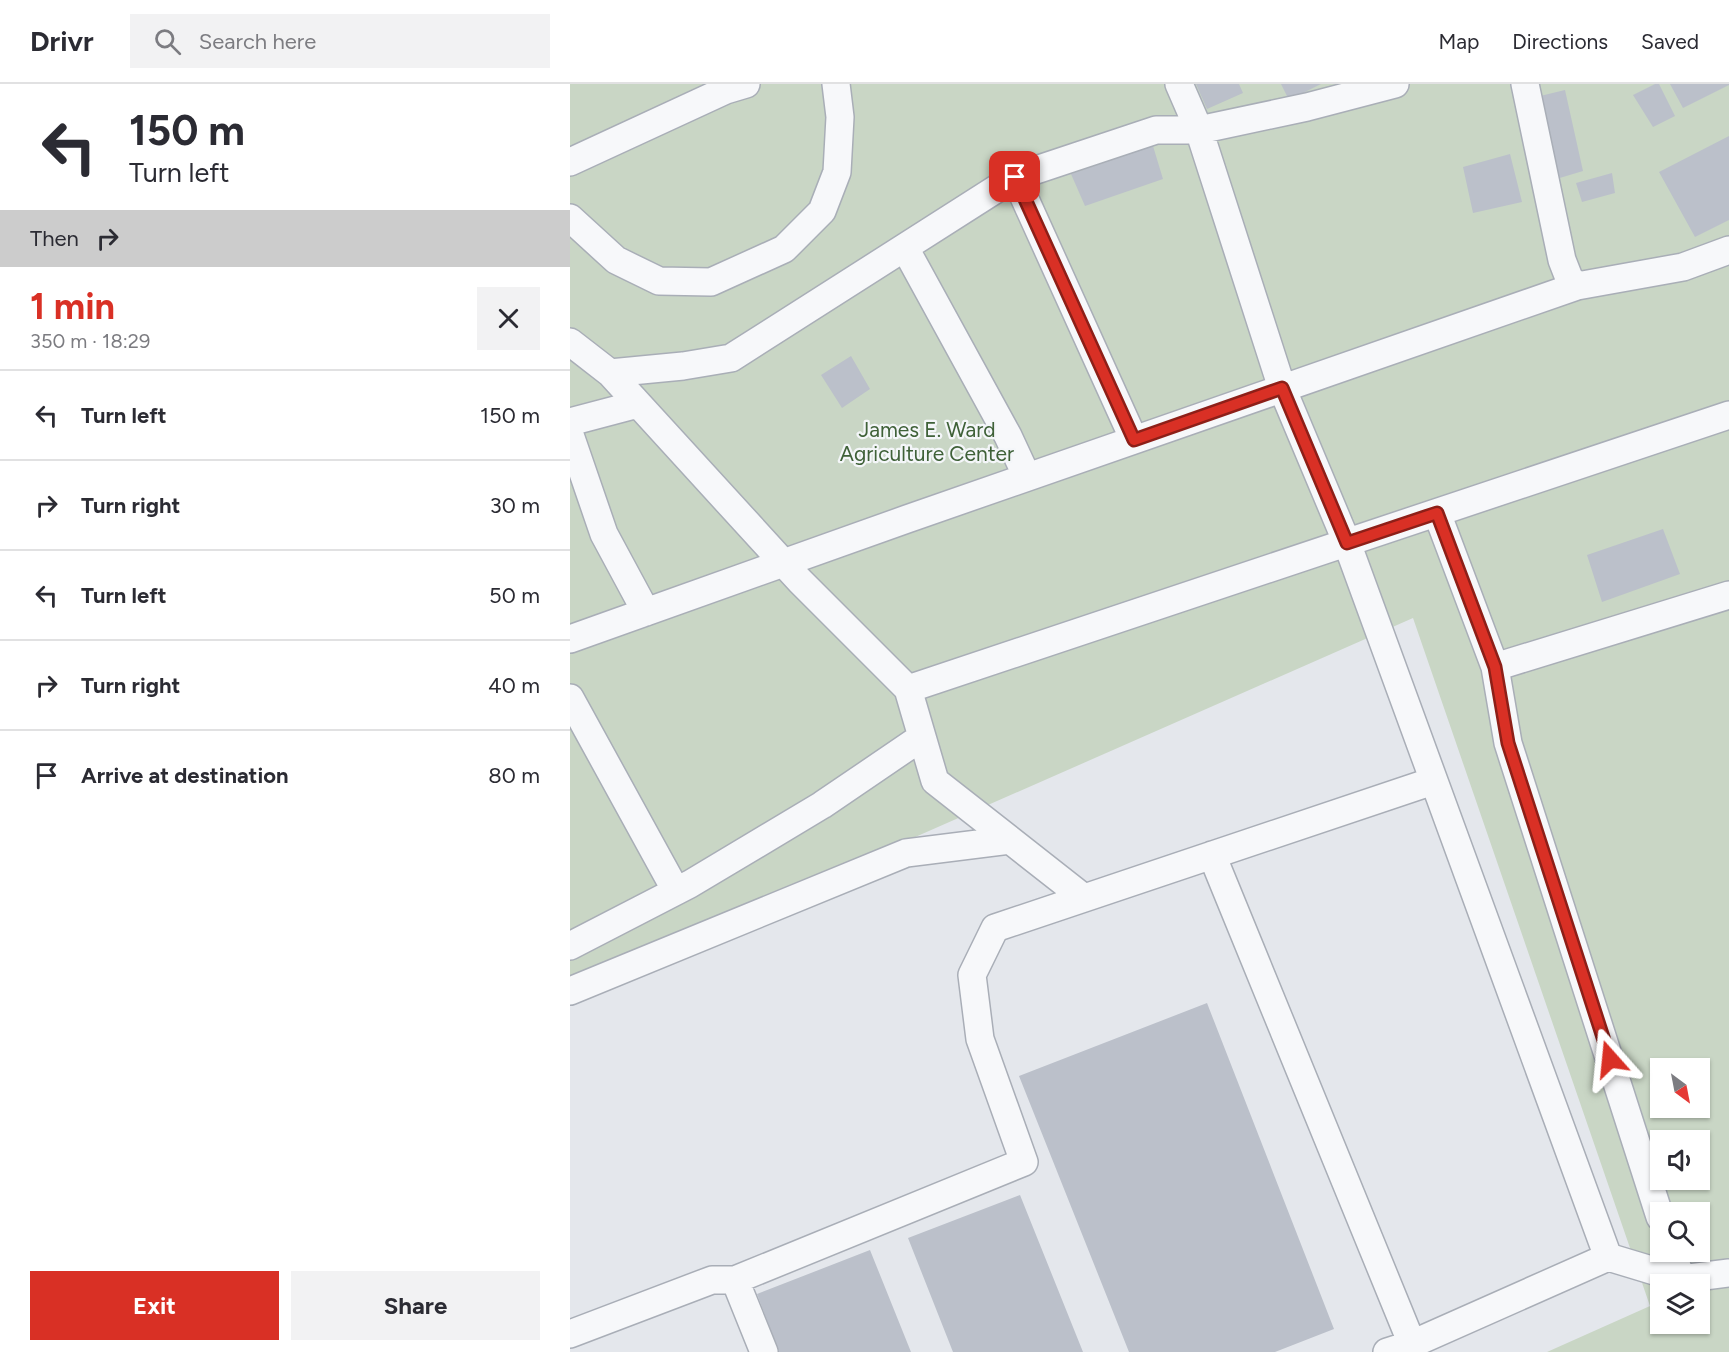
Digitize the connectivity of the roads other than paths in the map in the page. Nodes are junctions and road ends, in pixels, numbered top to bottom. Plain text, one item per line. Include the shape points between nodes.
1 (746, 84) edge
2 (836, 84) edge
3 (1179, 84) edge
4 (1395, 84) edge
5 (1525, 84) edge
6 (697, 92) edge
7 (1198, 130) junction
8 (570, 162) edge
9 (1015, 177) junction
10 (570, 218) edge
11 (905, 248) junction
12 (1729, 250) edge
13 (1577, 286) junction
14 (570, 342) edge
15 (610, 374) junction
16 (1282, 388) junction
17 (638, 404) junction
18 (1729, 415) edge
19 (570, 422) edge
20 (570, 435) edge
21 (1134, 440) junction
22 (1027, 477) junction
23 (1437, 513) junction
24 (1347, 543) junction
25 (783, 563) junction
26 (1729, 595) edge
27 (646, 612) junction
28 (570, 639) edge
29 (1495, 667) junction
30 (908, 689) junction
31 (570, 698) edge
32 (922, 737) junction
33 (1433, 781) junction
34 (1010, 840) junction
35 (1212, 855) junction
36 (676, 891) junction
37 (1084, 898) junction
38 (570, 946) edge
39 (570, 991) edge
40 (1656, 1202) edge
41 (1608, 1257) junction
42 (1729, 1273) edge
43 (1664, 1274) edge
44 (1710, 1275) edge
45 (735, 1280) junction
46 (570, 1334) edge
47 (1412, 1344) junction
48 (764, 1352) edge
49 (1387, 1352) edge

1 - 6 lane
2 - 10 lane via 840,117 837,172 822,211 784,249 711,282 659,281 616,260
3 - 7 lane
4 - 7 lane
5 - 13 lane via 1562,260
6 - 8 lane
7 - 9 lane via 1156,130
7 - 16 lane
9 - 11 lane
9 - 21 lane
11 - 15 lane via 731,358
11 - 22 lane
12 - 13 lane via 1683,267
13 - 16 lane
14 - 15 lane
15 - 17 lane
16 - 21 lane
16 - 24 lane
17 - 19 lane
17 - 25 lane
18 - 23 lane
20 - 27 lane via 604,534
21 - 22 lane
22 - 25 lane
23 - 24 lane
23 - 29 lane
24 - 30 lane
24 - 33 lane
25 - 27 lane
25 - 30 lane
26 - 29 lane
27 - 28 lane
29 - 40 lane via 1508,743
30 - 32 lane
31 - 36 lane
32 - 34 lane via 935,781
32 - 36 lane via 822,805
33 - 35 lane
33 - 41 lane
34 - 37 lane
34 - 39 lane via 906,853
35 - 37 lane
35 - 47 lane
36 - 38 lane
37 - 45 lane via 995,928 972,975 980,1039 1024,1162
41 - 43 lane
41 - 47 lane
42 - 44 lane
45 - 46 lane via 712,1280
45 - 48 lane
47 - 49 lane

